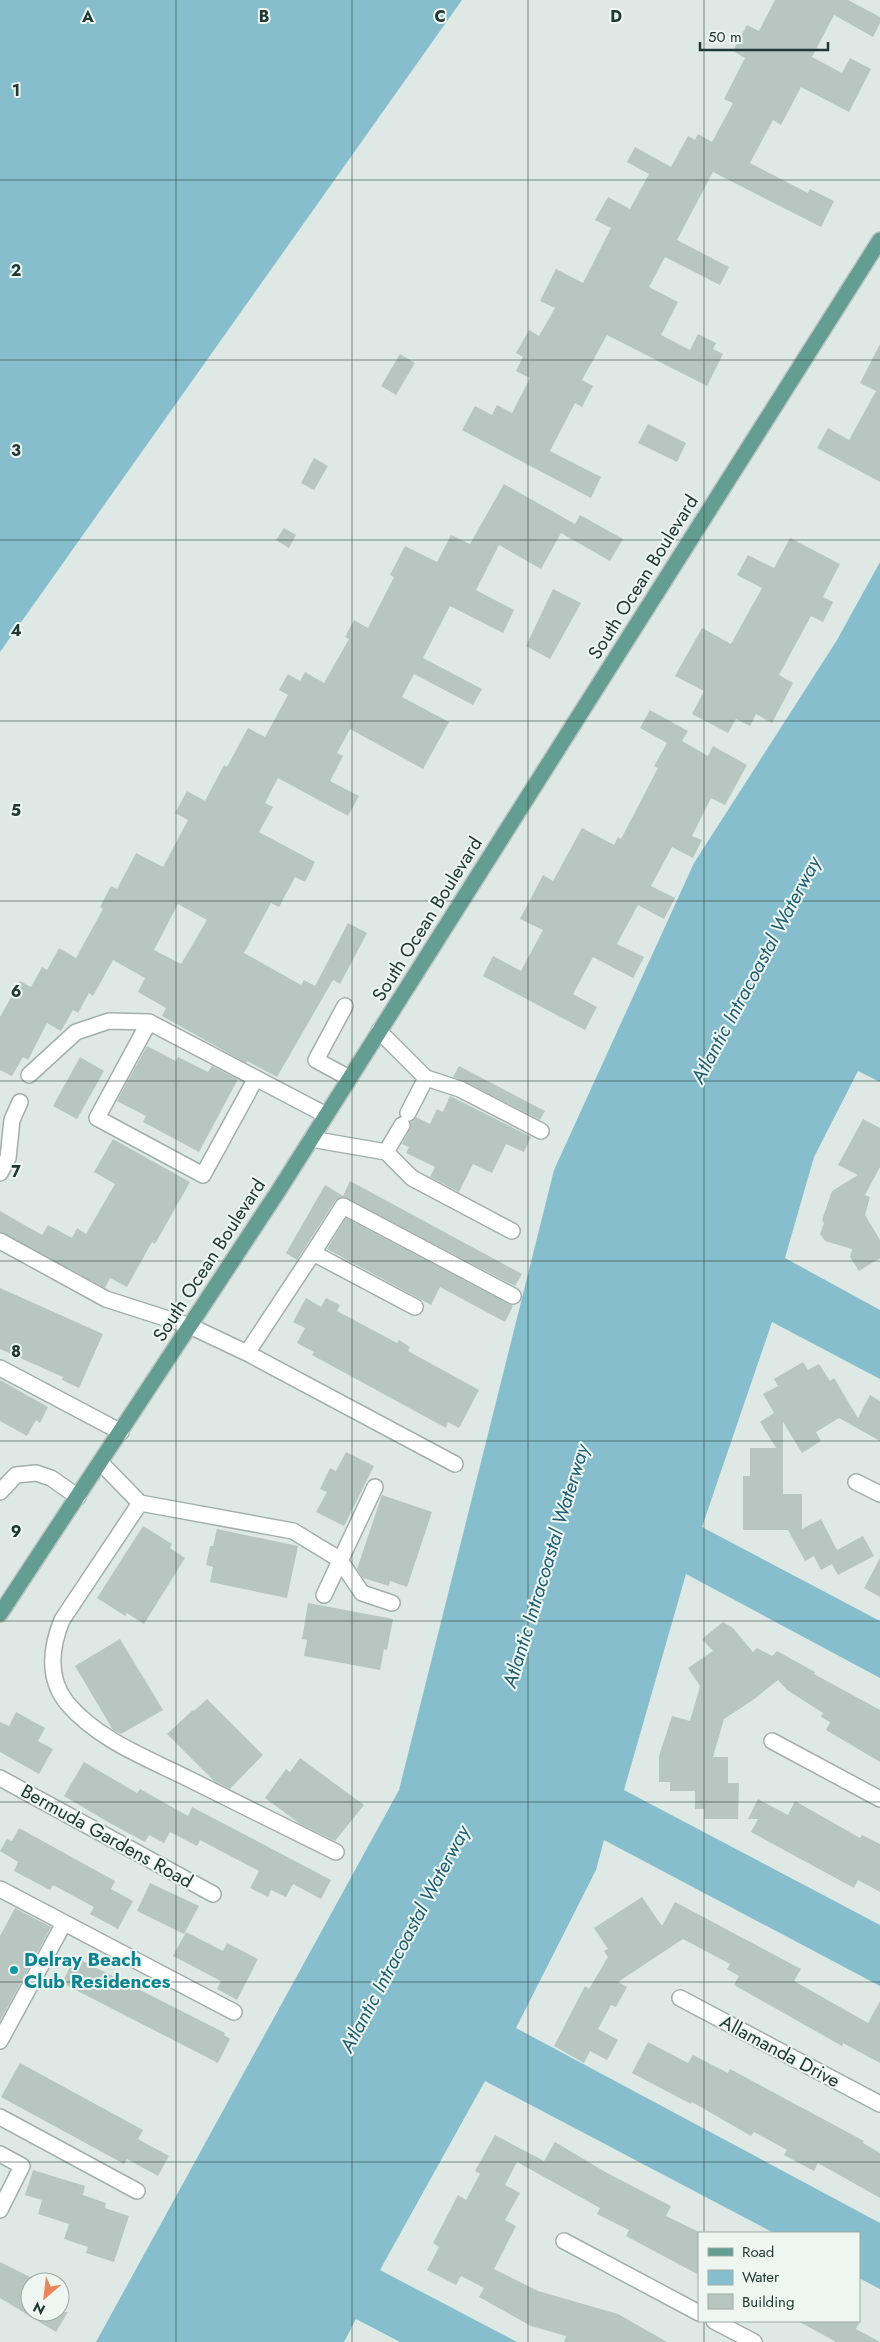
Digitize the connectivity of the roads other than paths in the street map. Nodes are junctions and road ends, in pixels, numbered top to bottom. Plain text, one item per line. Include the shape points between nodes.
1 (880, 240) edge
2 (345, 1006) dead end
3 (149, 1022) junction
4 (379, 1031) junction
5 (29, 1075) dead end
6 (256, 1078) junction
7 (349, 1078) junction
8 (426, 1078) junction
9 (20, 1102) dead end
10 (326, 1115) junction
11 (541, 1132) dead end
12 (311, 1139) junction
13 (386, 1152) junction
14 (0, 1173) edge
15 (512, 1231) dead end
16 (0, 1241) edge
17 (313, 1254) junction
18 (512, 1296) dead end
19 (415, 1307) dead end
20 (190, 1326) junction
21 (247, 1353) junction
22 (0, 1368) edge
23 (121, 1432) junction
24 (100, 1463) junction
25 (455, 1464) dead end
26 (856, 1482) dead end
27 (375, 1487) dead end
28 (0, 1492) edge
29 (880, 1494) edge
30 (78, 1497) junction
31 (140, 1503) junction
32 (339, 1559) junction
33 (324, 1595) dead end
34 (392, 1603) dead end
35 (0, 1614) edge
36 (772, 1742) dead end
37 (0, 1778) edge
38 (880, 1799) edge
39 (336, 1852) dead end
40 (0, 1889) edge
41 (213, 1894) dead end
42 (64, 1922) junction
43 (680, 1998) dead end
44 (234, 2012) dead end
45 (0, 2041) edge
46 (880, 2104) edge
47 (0, 2117) edge
48 (0, 2154) edge
49 (137, 2190) dead end
50 (0, 2210) edge
51 (564, 2241) dead end
52 (698, 2312) edge
53 (716, 2322) edge
54 (754, 2342) edge

1 - 4 main road, South Ocean Boulevard
2 - 7 street via 316,1060
3 - 5 street via 109,1021 76,1032
3 - 6 street
3 - 6 street via 97,1118 203,1175
4 - 7 main road, South Ocean Boulevard
4 - 8 street
6 - 10 street
7 - 10 main road, South Ocean Boulevard
8 - 11 street via 460,1089
8 - 13 street
9 - 14 street via 12,1120 8,1158
10 - 12 main road, South Ocean Boulevard
12 - 13 street
12 - 20 main road, South Ocean Boulevard
13 - 15 street via 412,1178
16 - 20 street via 106,1299
17 - 18 street via 344,1206
17 - 19 street
17 - 21 street
20 - 21 street
20 - 23 main road, South Ocean Boulevard
21 - 25 street
22 - 23 street
23 - 24 main road, South Ocean Boulevard
24 - 30 main road, South Ocean Boulevard
24 - 31 street
26 - 29 street
27 - 32 street
28 - 30 street via 16,1475 36,1473 51,1478
30 - 35 main road, South Ocean Boulevard
31 - 32 street via 293,1531
31 - 39 street via 62,1620 54,1640 52,1662 56,1683 67,1702 102,1735
32 - 33 street
32 - 34 street via 362,1593
36 - 38 street
37 - 41 street, Bermuda Gardens Road
40 - 42 street
42 - 44 street
42 - 45 street
43 - 46 street, Allamanda Drive
47 - 49 street
48 - 50 street via 22,2166
51 - 52 street
53 - 54 street

